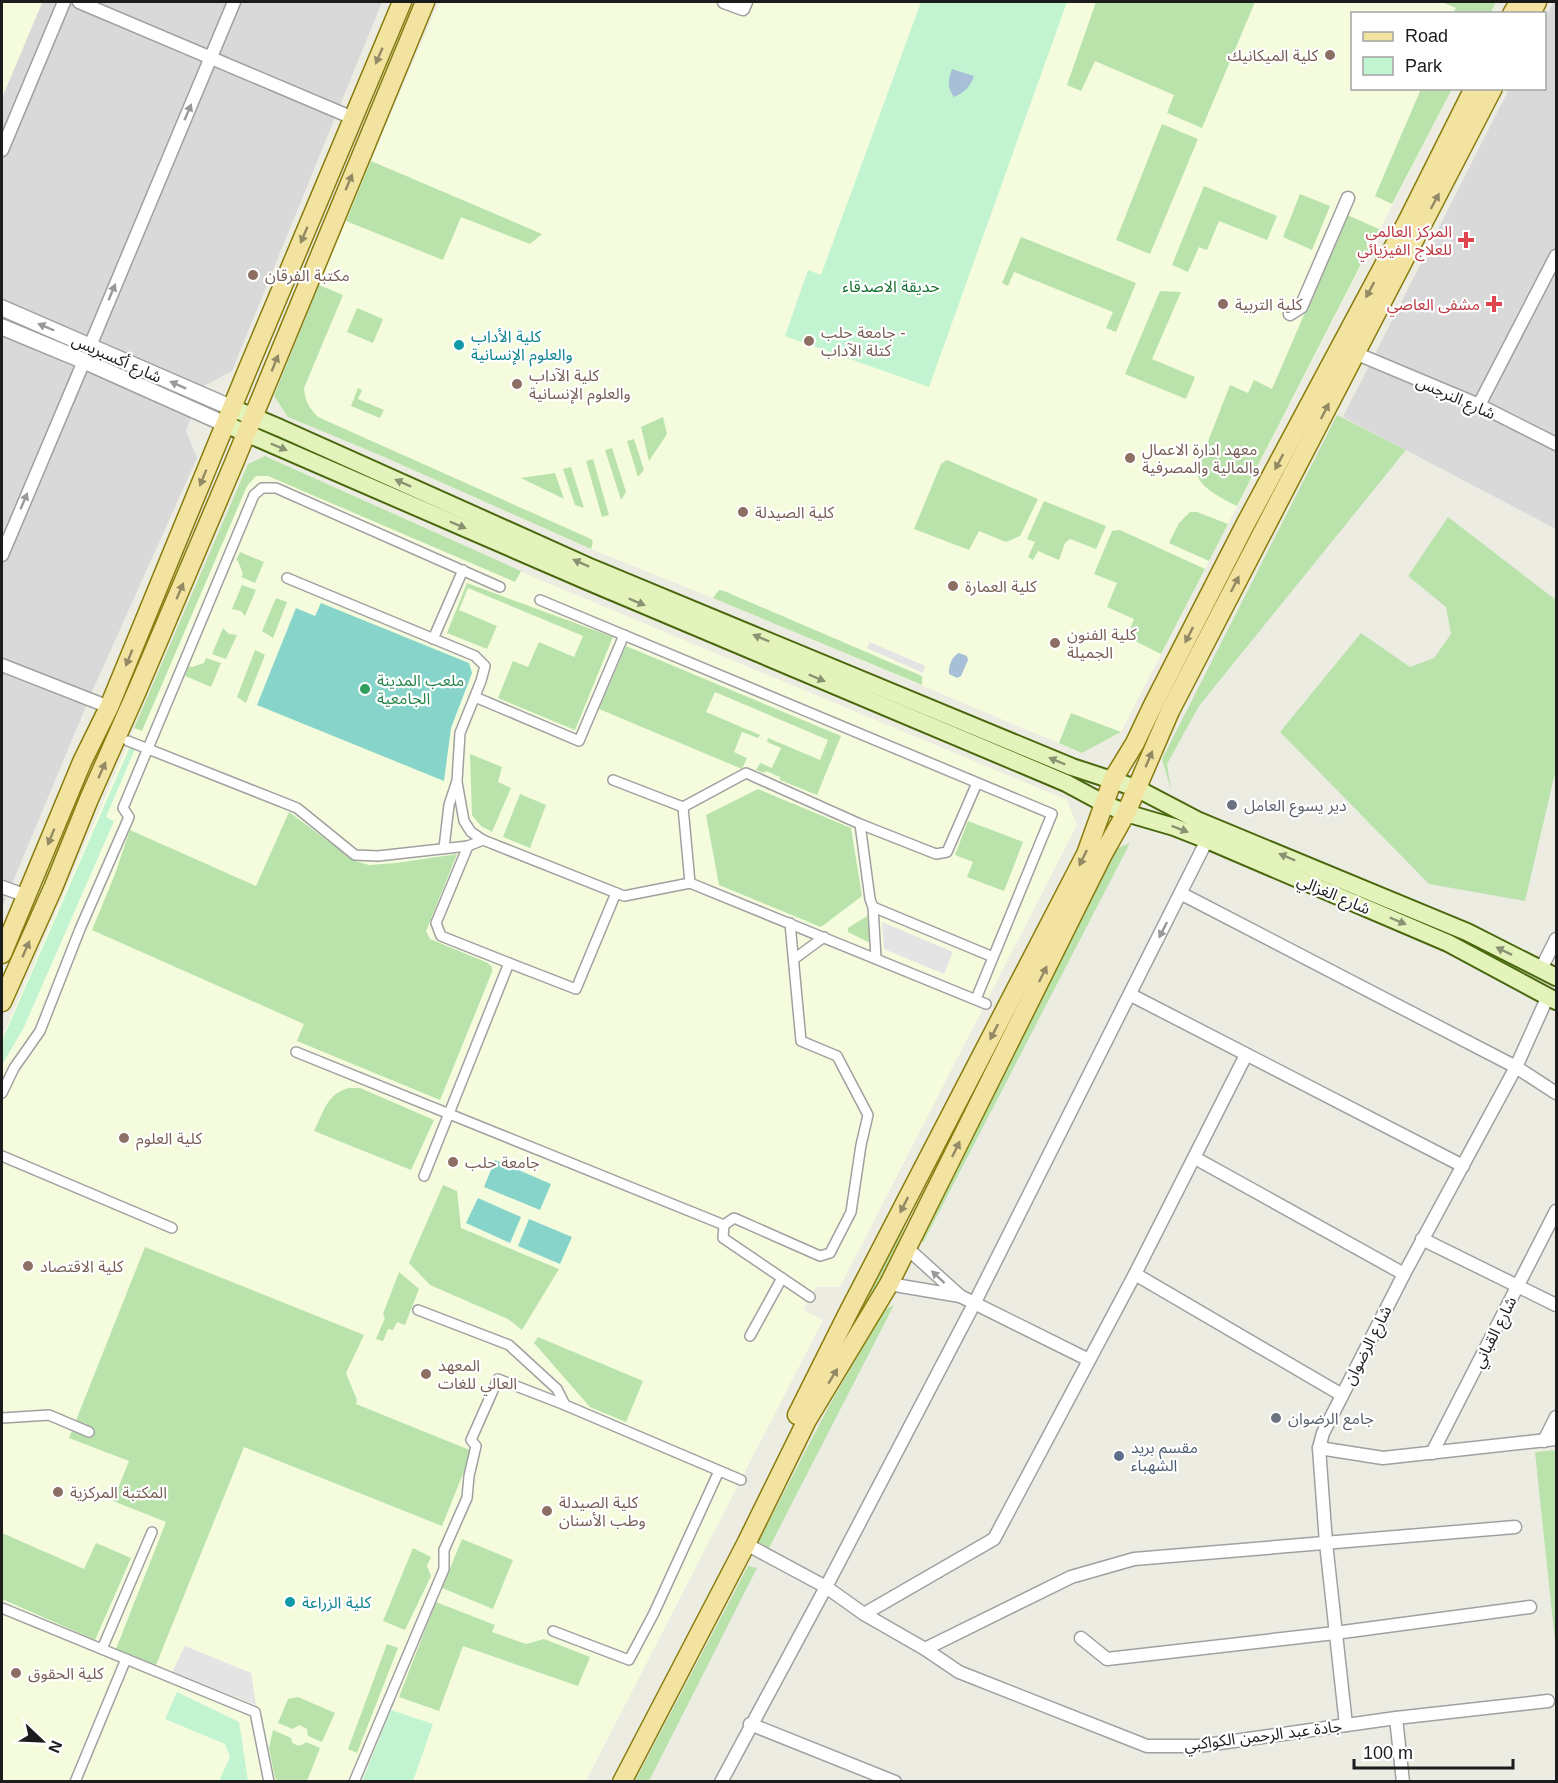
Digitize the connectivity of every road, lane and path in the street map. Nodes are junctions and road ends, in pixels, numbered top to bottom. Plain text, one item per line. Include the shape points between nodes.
1 (64, 2) edge
2 (79, 2) edge
3 (234, 2) edge
4 (402, 2) edge
5 (425, 2) edge
6 (724, 2) edge
7 (746, 2) edge
8 (211, 57) junction
9 (1473, 90) edge
10 (1492, 90) edge
11 (353, 118) junction
12 (4, 136) edge
13 (2, 150) edge
14 (1348, 198) dead end
15 (1557, 256) edge
16 (2, 308) edge
17 (1290, 315) dead end
18 (2, 327) edge
19 (90, 346) junction
20 (1355, 352) junction
21 (84, 361) junction
22 (1479, 405) junction
23 (229, 416) junction
24 (249, 425) junction
25 (1557, 444) edge
26 (2, 555) edge
27 (463, 570) junction
28 (287, 578) dead end
29 (500, 586) dead end
30 (540, 600) dead end
31 (624, 635) junction
32 (433, 639) junction
33 (2, 665) edge
34 (475, 697) junction
35 (109, 707) junction
36 (128, 741) dead end
37 (148, 748) junction
38 (1113, 779) junction
39 (613, 780) dead end
40 (457, 781) junction
41 (977, 783) junction
42 (1136, 788) junction
43 (70, 791) junction
44 (89, 799) junction
45 (1105, 804) junction
46 (683, 807) junction
47 (1126, 813) junction
48 (860, 824) junction
49 (483, 840) junction
50 (1207, 840) junction
51 (468, 846) junction
52 (444, 848) junction
53 (690, 883) junction
54 (2, 887) edge
55 (616, 893) junction
56 (1182, 894) junction
57 (27, 896) junction
58 (873, 907) junction
59 (790, 923) junction
60 (824, 937) junction
61 (1557, 939) edge
62 (2, 954) edge
63 (993, 957) junction
64 (876, 958) junction
65 (794, 959) junction
66 (509, 963) junction
67 (1541, 969) junction
68 (1557, 977) edge
69 (1131, 995) junction
70 (1552, 998) edge
71 (2, 1002) edge
72 (296, 1052) dead end
73 (1246, 1056) junction
74 (1516, 1067) junction
75 (2, 1093) edge
76 (1557, 1093) edge
77 (448, 1114) junction
78 (2, 1156) edge
79 (1195, 1158) junction
80 (1463, 1166) junction
81 (424, 1176) dead end
82 (1557, 1211) edge
83 (724, 1225) junction
84 (172, 1228) dead end
85 (1422, 1239) junction
86 (907, 1248) junction
87 (1136, 1274) junction
88 (1404, 1274) junction
89 (782, 1278) junction
90 (889, 1284) junction
91 (1518, 1286) junction
92 (960, 1296) junction
93 (810, 1297) dead end
94 (974, 1304) junction
95 (1557, 1305) edge
96 (418, 1310) dead end
97 (750, 1336) dead end
98 (1089, 1360) junction
99 (1342, 1395) junction
100 (565, 1405) junction
101 (1557, 1417) edge
102 (2, 1418) edge
103 (89, 1432) dead end
104 (1550, 1440) edge
105 (1319, 1448) junction
106 (1432, 1453) junction
107 (718, 1471) junction
108 (741, 1480) dead end
109 (1515, 1527) dead end
110 (152, 1532) dead end
111 (1326, 1543) junction
112 (746, 1544) junction
113 (826, 1587) junction
114 (2, 1608) edge
115 (1530, 1608) dead end
116 (864, 1614) junction
117 (553, 1631) dead end
118 (1335, 1633) junction
119 (1081, 1638) dead end
120 (102, 1649) junction
121 (925, 1649) junction
122 (126, 1659) junction
123 (1548, 1701) dead end
124 (1396, 1718) junction
125 (750, 1724) junction
126 (1346, 1725) junction
127 (75, 1782) edge
128 (269, 1782) edge
129 (354, 1782) edge
130 (608, 1782) edge
131 (622, 1782) edge
132 (721, 1782) edge
133 (895, 1782) edge
134 (1403, 1782) edge

1 - 12 street
2 - 8 street
3 - 8 street
4 -> 11 main road
24 -> 5 main road
6 - 7 street via 743,9
8 - 11 street
19 -> 8 street
9 -> 38 main road
20 -> 10 main road
11 -> 23 main road
12 - 13 street
14 - 17 street via 1301,307
15 - 22 street
19 -> 16 street, شارع أكسبريس
18 - 21 street
23 -> 19 street, شارع أكسبريس
20 - 22 street, شارع النرجس
42 -> 20 main road via 1170,711
21 - 23 street
26 -> 21 street
22 - 25 street, شارع النرجس
23 - 24 main road
23 -> 35 main road
38 -> 24 main road, شارع الغزالي via 1072,767
44 -> 24 main road
24 -> 45 main road, شارع الغزالي via 598,585 1066,783
27 - 29 street
27 - 32 street
27 - 37 street via 276,488 262,488 254,495
28 - 32 street
30 - 31 street
31 - 34 street via 579,741
31 - 41 street
32 - 34 street via 475,656 485,666
33 - 35 street
34 - 40 street via 460,733
35 - 43 main road
36 - 37 street
37 - 52 street via 297,808 355,855
37 - 75 street via 123,808 129,817 40,1031
38 - 42 main road, شارع الغزالي
38 - 45 main road
39 - 46 street
40 - 49 street via 464,821
40 - 52 street via 449,805
41 - 48 street via 947,852 936,854
41 - 63 street via 1052,814
42 - 47 main road
67 -> 42 main road, شارع الغزالي via 1467,932 1199,821
43 - 44 main road
43 -> 57 main road
71 -> 44 main road
45 - 47 main road, شارع الغزالي
45 -> 130 main road via 1086,854
46 - 48 street via 746,773
46 - 53 street
47 -> 50 main road, شارع الغزالي
86 -> 47 main road
48 - 58 street
49 - 51 street
49 - 55 street
50 - 56 street
50 -> 70 main road, شارع الغزالي via 1448,943
51 - 52 street
51 - 66 street via 436,923 441,936
53 - 55 street via 624,896
53 - 59 street
54 - 57 street
55 - 66 street via 576,989
56 -> 69 street
56 - 74 street
57 - 62 main road
58 - 63 street
58 - 64 street
59 - 60 street
59 - 65 street
60 - 64 street
60 - 65 street
61 - 67 street
63 - 64 street via 981,1001
65 - 83 street via 801,1041 837,1056 868,1115 851,1212 830,1253 820,1256 734,1218
66 - 77 street
67 - 68 main road, شارع الغزالي
69 - 73 street
69 - 94 street
70 - 74 street, شارع الرضوان
72 - 77 street
73 - 79 street
73 - 80 street
74 - 76 street
74 - 80 street, شارع الرضوان
77 - 81 street
77 - 83 street
78 - 84 street
79 - 87 street
79 - 88 street
80 - 85 street, شارع الرضوان
82 - 91 street, شارع القباني
83 - 89 street via 723,1238
85 - 88 street, شارع الرضوان
85 - 91 street
86 - 90 main road
92 -> 86 street
87 - 98 street
87 - 99 street
88 - 99 street, شارع الرضوان
89 - 93 street
89 - 97 street
90 - 92 street
112 -> 90 main road via 807,1420
91 - 95 street
91 - 106 street, شارع القباني
92 - 94 street
94 - 98 street
94 - 113 street
96 - 100 street via 509,1345 557,1389
98 - 116 street via 994,1539
99 - 105 street, شارع الرضوان
100 - 107 street
100 - 129 street via 498,1379 471,1440 476,1446 467,1498 444,1550 444,1569
101 - 104 street
102 - 103 street via 49,1415
104 - 106 street
105 - 106 street via 1383,1458
105 - 111 street, شارع الرضوان
107 - 108 street
107 - 117 street via 629,1660
109 - 111 street
110 - 120 street
111 - 118 street, شارع الرضوان
111 - 121 street via 1134,1559 1071,1577
112 - 113 street, جادة عبد الرحمن الكواكبي
112 - 131 main road
113 - 116 street, جادة عبد الرحمن الكواكبي
113 - 125 street
114 - 120 street
115 - 118 street
116 - 121 street, جادة عبد الرحمن الكواكبي
118 - 119 street via 1107,1659
118 - 126 street, شارع الرضوان
120 - 122 street
121 - 126 street, جادة عبد الرحمن الكواكبي via 959,1672 1147,1746 1199,1746
122 - 127 street
122 - 128 street via 255,1712
123 - 124 street, جادة عبد الرحمن الكواكبي
124 - 126 street, جادة عبد الرحمن الكواكبي
124 - 134 street
125 - 132 street
125 - 133 street

